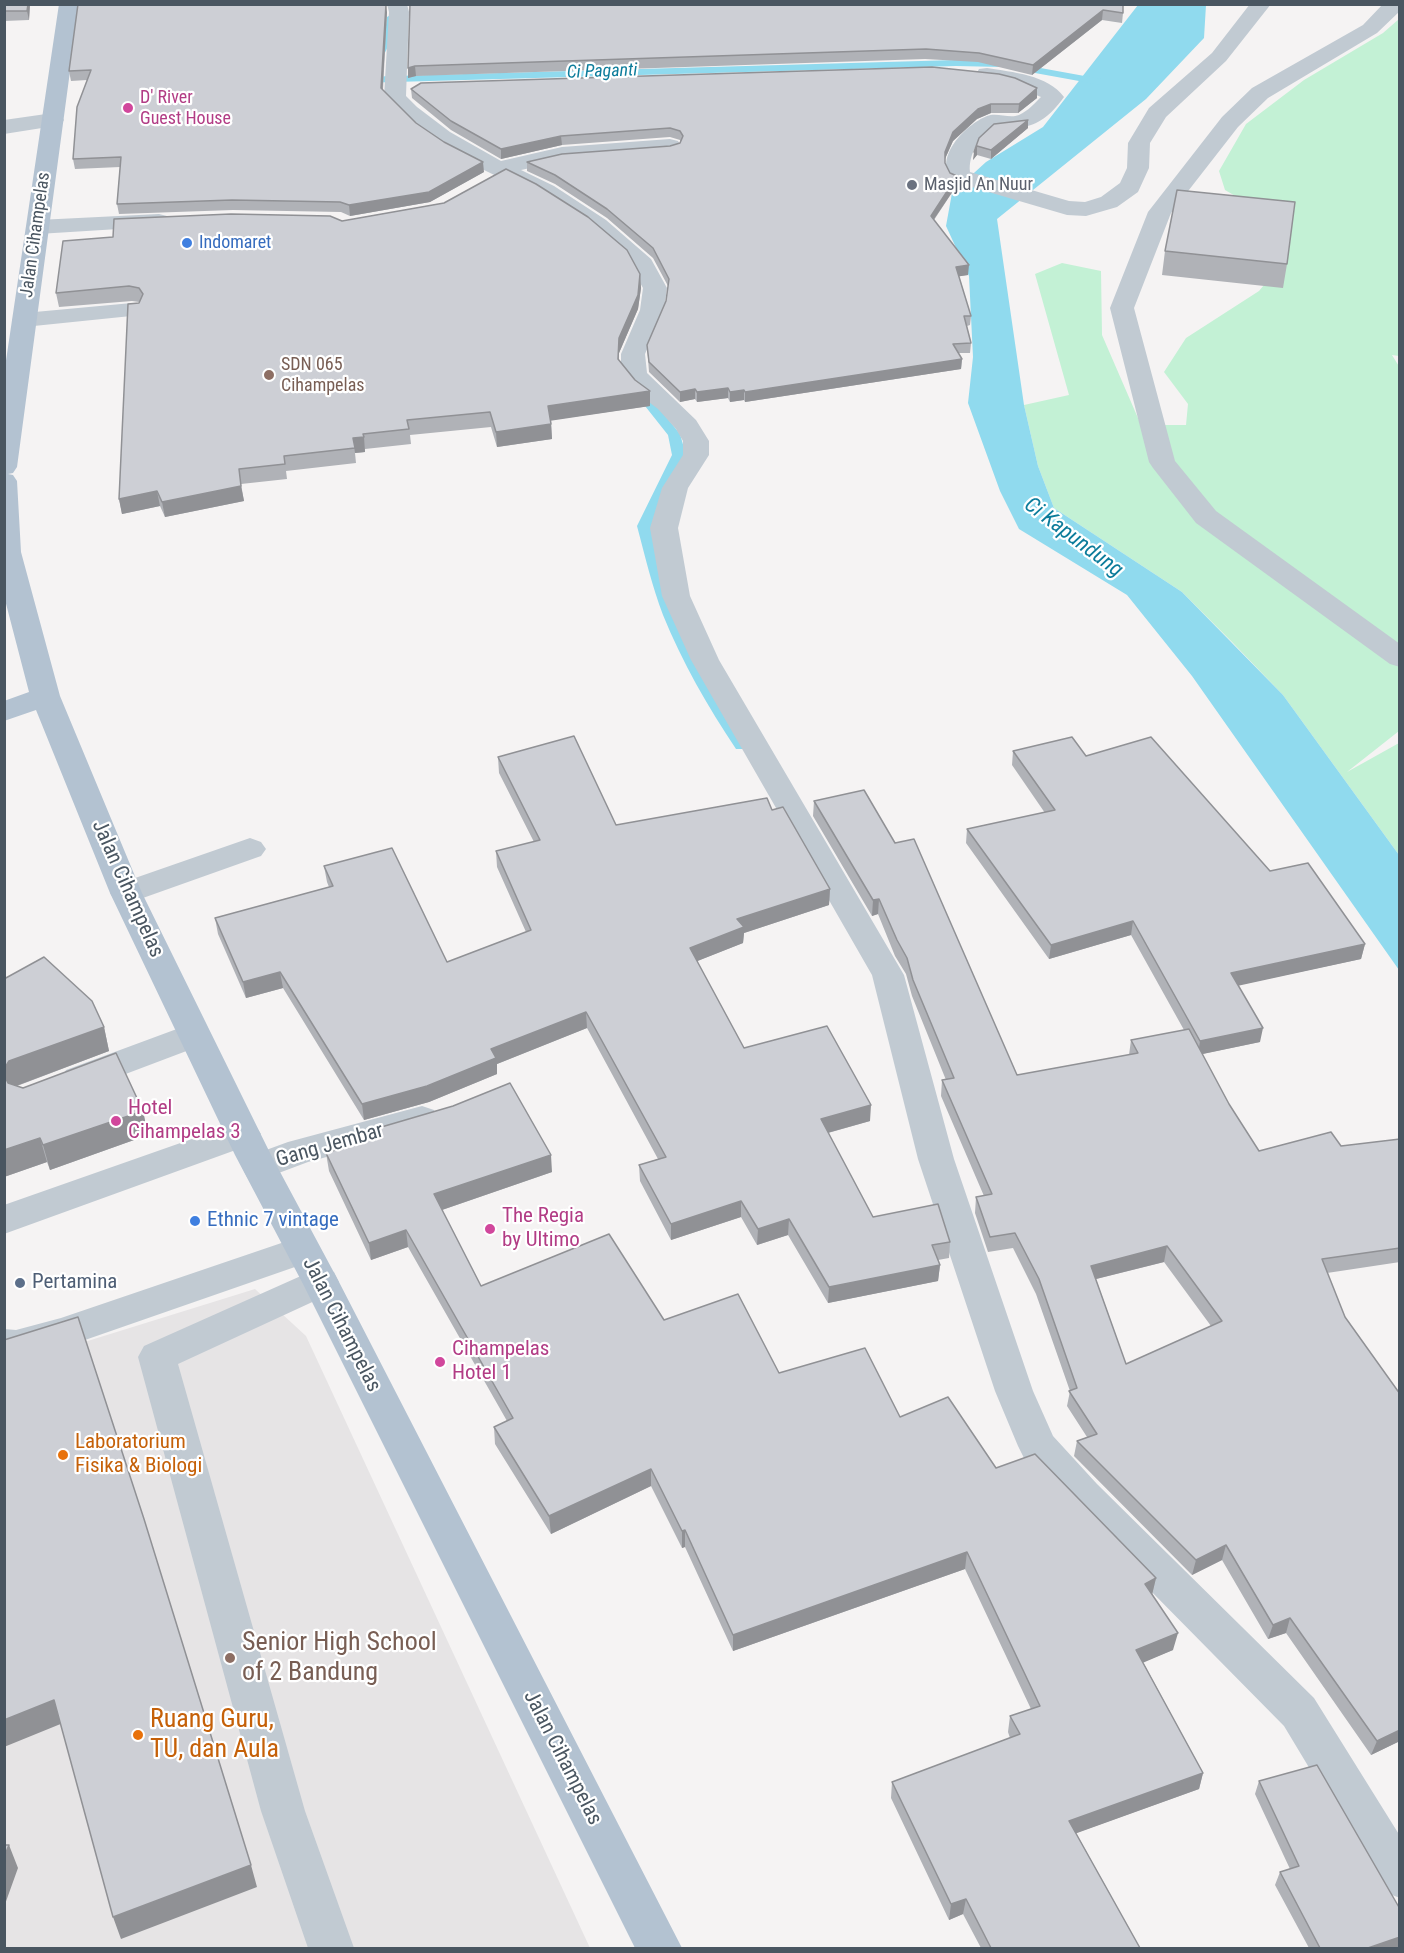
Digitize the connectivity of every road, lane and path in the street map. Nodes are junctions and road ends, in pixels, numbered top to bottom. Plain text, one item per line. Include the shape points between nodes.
1 (69, 4) edge
2 (397, 4) edge
3 (1261, 4) edge
4 (1395, 4) edge
5 (962, 71) edge
6 (53, 120) junction
7 (4, 127) edge
8 (670, 146) edge
9 (495, 175) junction
10 (185, 220) edge
11 (38, 227) junction
12 (132, 310) edge
13 (24, 320) junction
14 (4, 467) edge
15 (4, 481) edge
16 (1400, 658) edge
17 (45, 696) junction
18 (4, 712) edge
19 (250, 849) dead end
20 (126, 893) junction
21 (193, 1035) junction
22 (49, 1090) edge
23 (454, 1108) edge
24 (243, 1134) junction
25 (260, 1167) junction
26 (4, 1220) edge
27 (302, 1250) junction
28 (321, 1282) junction
29 (4, 1344) edge
30 (1400, 1877) edge
31 (331, 1948) edge
32 (659, 1948) edge

1 - 6 main road, Jalan Cihampelas
2 - 9 street via 400,84 409,112
3 - 5 street via 1220,57 1157,112 1139,143 1138,168 1130,187 1109,202 1086,209 1067,208 959,176 957,159 970,137 994,121 1010,124 1032,119 1053,97 1048,91 1005,77
4 - 16 street via 1370,29 1260,93 1230,122 1160,212 1122,308 1162,462 1169,471 1206,517
6 - 7 street
6 - 11 main road, Jalan Cihampelas
8 - 9 street via 562,154
9 - 30 street via 546,191 598,225 639,259 655,288 652,309 633,354 634,374 668,404 696,441 696,455 675,488 664,528 676,596 705,660 888,975 936,1159 1014,1392 1038,1446 1299,1712
10 - 11 street
11 - 13 main road, Jalan Cihampelas
12 - 13 street
13 - 14 main road, Jalan Cihampelas
15 - 17 main road, Jalan Cihampelas via 7,552
17 - 18 main road
17 - 20 main road, Jalan Cihampelas
19 - 20 street
20 - 21 main road, Jalan Cihampelas
21 - 22 street
21 - 24 main road, Jalan Cihampelas
23 - 25 street, Gang Jembar via 300,1151
24 - 25 main road, Jalan Cihampelas
24 - 26 street
25 - 27 main road, Jalan Cihampelas
27 - 28 main road, Jalan Cihampelas
27 - 29 street via 62,1333 16,1345
28 - 31 street via 157,1357 283,1811
28 - 32 main road, Jalan Cihampelas

